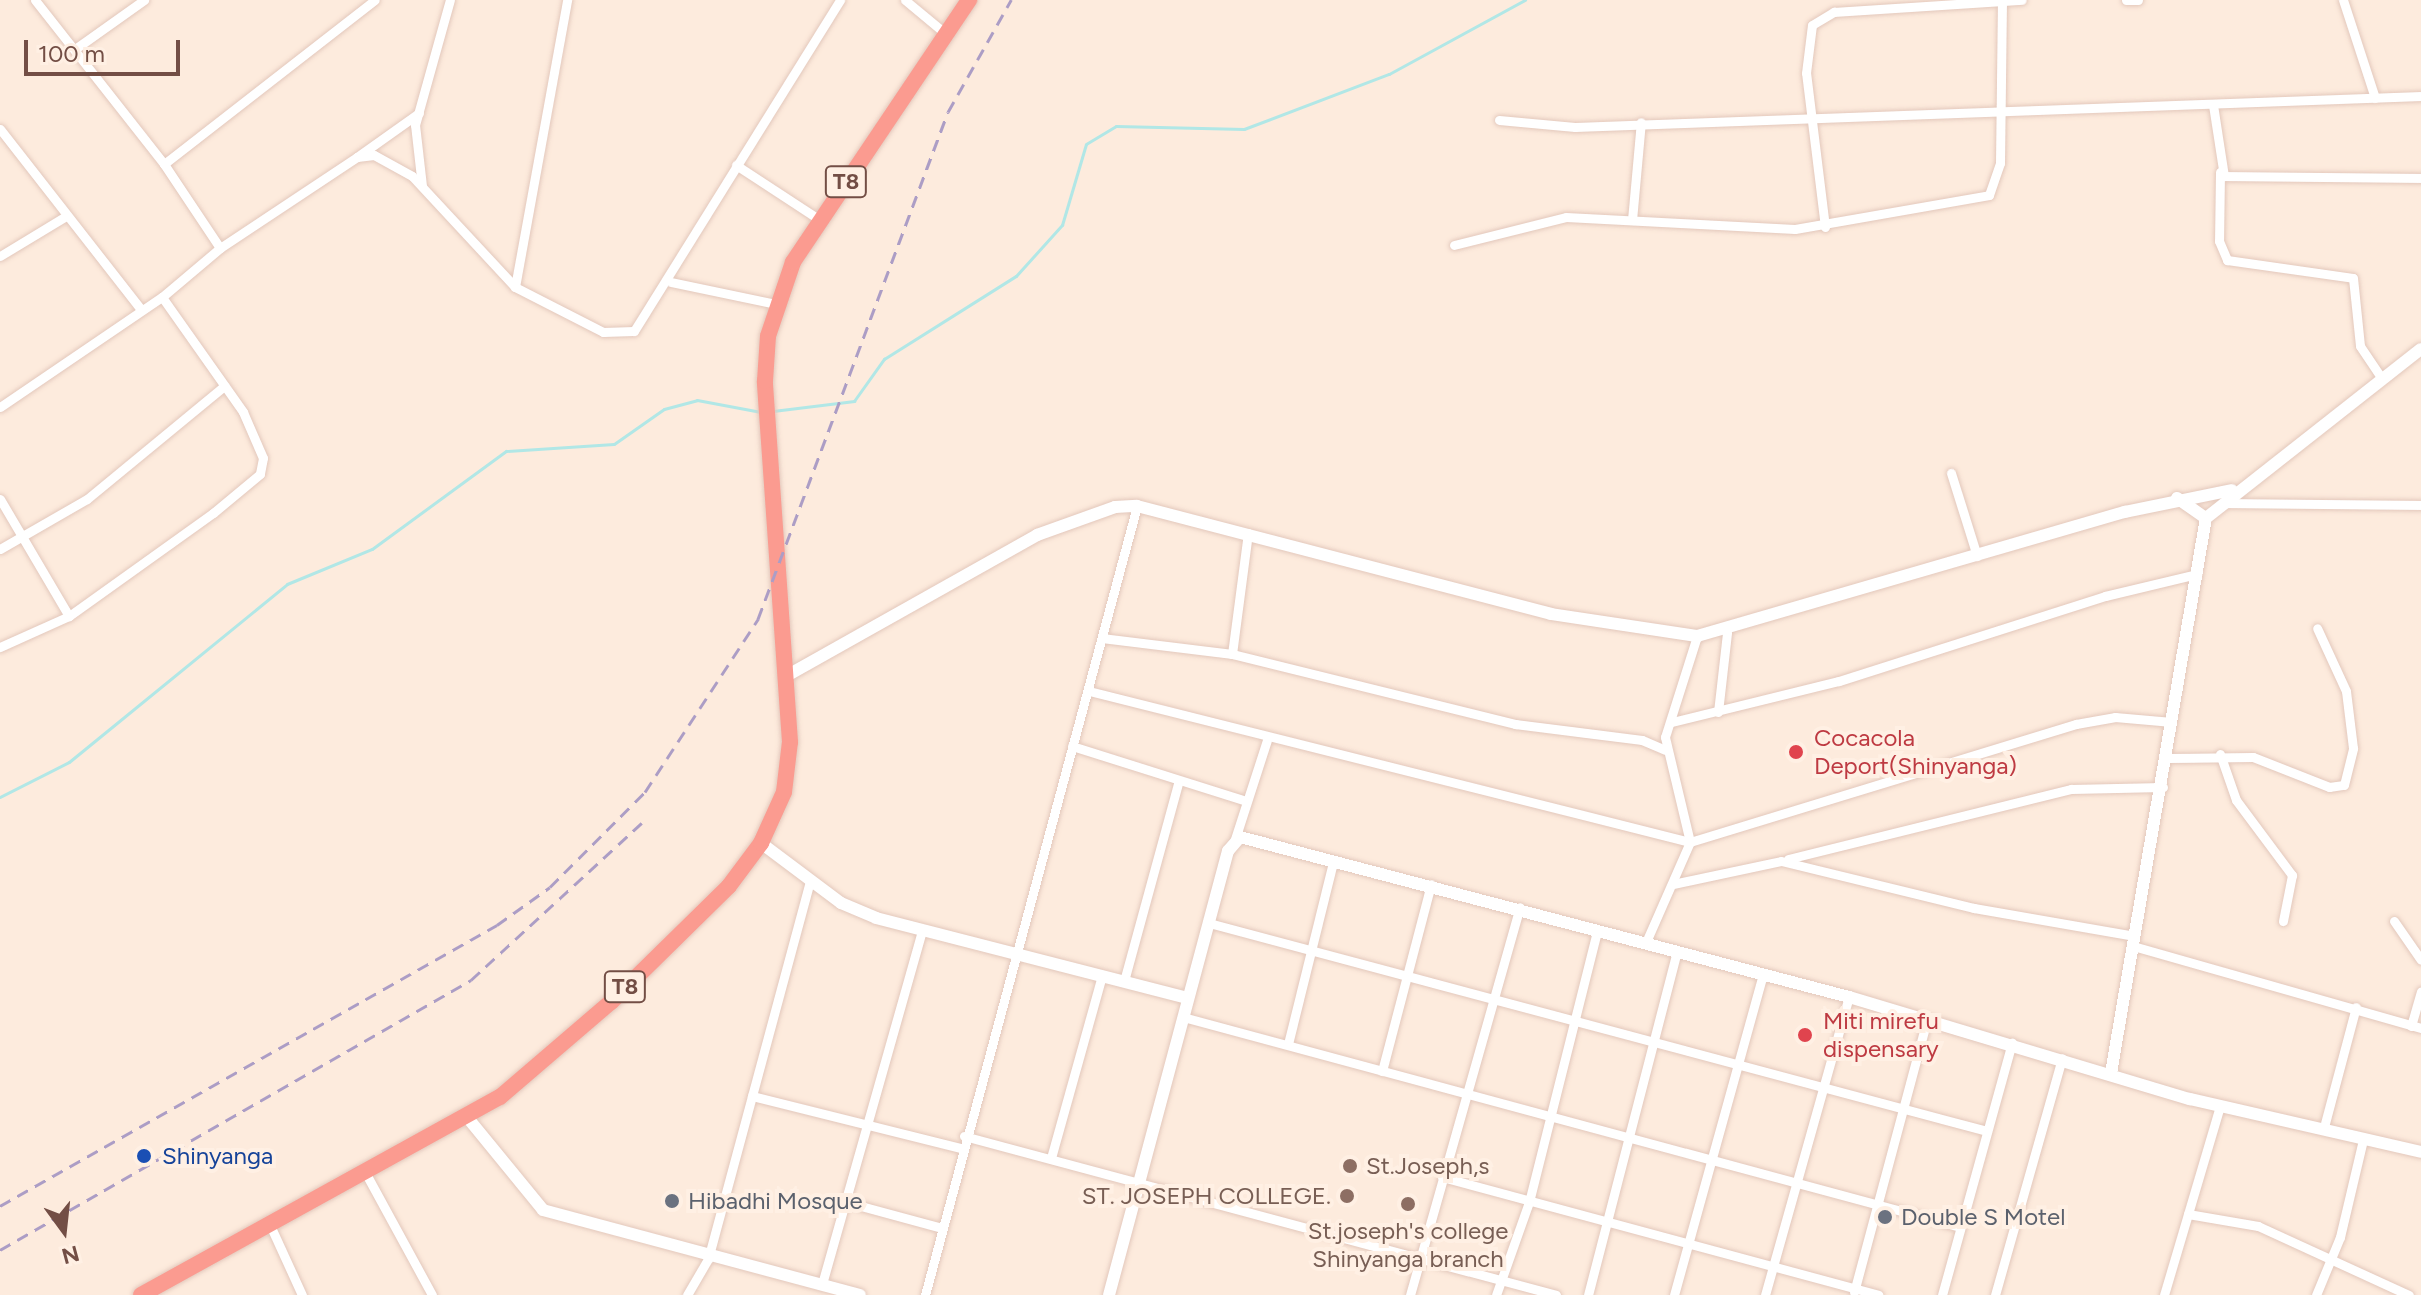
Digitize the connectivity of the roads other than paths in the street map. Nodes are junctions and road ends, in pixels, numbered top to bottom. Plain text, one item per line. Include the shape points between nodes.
1 (35, 0) edge
2 (144, 0) edge
3 (375, 0) edge
4 (450, 0) edge
5 (567, 0) edge
6 (840, 0) edge
7 (905, 0) edge
8 (969, 0) edge
9 (2022, 0) edge
10 (2126, 0) edge
11 (2138, 0) edge
12 (2343, 0) edge
13 (2002, 2) edge
14 (946, 34) junction
15 (75, 49) junction
16 (2421, 96) edge
17 (2375, 98) junction
18 (2213, 105) junction
19 (1997, 110) junction
20 (419, 113) junction
21 (1811, 119) junction
22 (1499, 120) dead end
23 (1641, 122) junction
24 (1, 133) edge
25 (357, 157) junction
26 (164, 164) junction
27 (736, 165) junction
28 (2220, 172) junction
29 (2421, 178) edge
30 (422, 186) junction
31 (66, 216) junction
32 (820, 220) junction
33 (1632, 220) junction
34 (1825, 227) junction
35 (1454, 245) dead end
36 (220, 248) junction
37 (0, 256) edge
38 (671, 282) junction
39 (515, 287) junction
40 (162, 297) junction
41 (776, 304) junction
42 (140, 308) junction
43 (2419, 356) edge
44 (2382, 379) junction
45 (224, 386) junction
46 (1, 405) edge
47 (1951, 473) dead end
48 (2232, 490) junction
49 (2177, 498) junction
50 (0, 499) edge
51 (2219, 503) junction
52 (2421, 505) edge
53 (1137, 506) junction
54 (2206, 518) junction
55 (1248, 533) junction
56 (22, 538) junction
57 (0, 549) edge
58 (1977, 556) junction
59 (2197, 574) junction
60 (69, 616) junction
61 (2317, 628) dead end
62 (1727, 633) junction
63 (1697, 636) junction
64 (1102, 638) junction
65 (0, 647) edge
66 (1232, 654) junction
67 (788, 675) junction
68 (1089, 691) junction
69 (1718, 712) junction
70 (1672, 722) junction
71 (2172, 722) junction
72 (1267, 740) junction
73 (1072, 746) junction
74 (1665, 750) junction
75 (2220, 754) junction
76 (2168, 758) junction
77 (1178, 783) junction
78 (2163, 787) junction
79 (1246, 801) junction
80 (1235, 839) junction
81 (1690, 842) junction
82 (761, 843) junction
83 (1781, 861) junction
84 (1333, 862) junction
85 (810, 882) junction
86 (1431, 884) junction
87 (1673, 884) junction
88 (1520, 907) junction
89 (2283, 921) dead end
90 (2394, 921) dead end
91 (1209, 923) junction
92 (922, 931) junction
93 (1597, 932) junction
94 (2134, 941) junction
95 (1646, 942) junction
96 (1677, 950) junction
97 (1312, 952) junction
98 (1013, 954) junction
99 (2421, 960) edge
100 (1102, 975) junction
101 (1763, 975) junction
102 (1407, 977) junction
103 (1124, 981) junction
104 (2421, 991) edge
105 (1849, 997) junction
106 (1187, 998) junction
107 (1492, 998) junction
108 (2356, 1007) junction
109 (1183, 1017) junction
110 (1572, 1020) junction
111 (1927, 1020) junction
112 (2416, 1027) edge
113 (1653, 1041) junction
114 (2012, 1043) junction
115 (1288, 1044) junction
116 (2062, 1058) junction
117 (1738, 1066) junction
118 (1382, 1071) junction
119 (2111, 1073) junction
120 (1820, 1087) junction
121 (1466, 1092) junction
122 (752, 1096) junction
123 (2220, 1106) junction
124 (1902, 1110) junction
125 (1551, 1114) junction
126 (467, 1117) junction
127 (868, 1126) junction
128 (2324, 1127) junction
129 (1987, 1131) junction
130 (964, 1136) junction
131 (1631, 1136) junction
132 (2363, 1140) junction
133 (961, 1148) junction
134 (2421, 1152) edge
135 (1712, 1156) junction
136 (1051, 1158) junction
137 (365, 1172) junction
138 (1442, 1177) junction
139 (1141, 1180) junction
140 (1795, 1180) junction
141 (846, 1202) junction
142 (1529, 1202) junction
143 (1879, 1205) junction
144 (2188, 1214) junction
145 (1608, 1224) junction
146 (270, 1225) junction
147 (1960, 1227) junction
148 (942, 1228) junction
149 (1689, 1240) junction
150 (708, 1259) junction
151 (2331, 1260) junction
152 (1420, 1262) junction
153 (1774, 1266) junction
154 (1500, 1282) junction
155 (822, 1284) junction
156 (1854, 1292) edge
157 (141, 1295) edge
158 (302, 1295) edge
159 (432, 1295) edge
160 (687, 1295) edge
161 (860, 1295) edge
162 (925, 1295) edge
163 (1109, 1295) edge
164 (1410, 1295) edge
165 (1496, 1295) edge
166 (1556, 1295) edge
167 (1588, 1295) edge
168 (1674, 1295) edge
169 (1765, 1295) edge
170 (1878, 1295) edge
171 (1942, 1295) edge
172 (1995, 1295) edge
173 (2164, 1295) edge
174 (2316, 1295) edge
175 (2409, 1295) edge

1 - 15 street
2 - 15 street
3 - 26 street
4 - 20 street
5 - 39 street
6 - 27 street
7 - 14 street
8 - 14 highway, T8
9 - 13 street
10 - 11 street
12 - 17 street
13 - 19 street
13 - 21 street via 1819,18 1806,50
14 - 32 highway, T8
15 - 26 street
16 - 17 street
17 - 18 street
18 - 19 street
18 - 28 street
19 - 21 street
19 - 34 street via 2000,163 1989,195
20 - 25 street
20 - 30 street
21 - 23 street
21 - 34 street
22 - 23 street via 1575,127
23 - 33 street
24 - 31 street
25 - 30 street via 386,158
25 - 36 street
26 - 36 street
27 - 32 street
27 - 38 street
28 - 29 street
28 - 44 street via 2219,241 2227,260 2353,278 2360,346
30 - 39 street
31 - 37 street
31 - 42 street
32 - 41 highway, T8
33 - 34 street via 1724,230
33 - 35 street via 1530,222
36 - 40 street
38 - 39 street via 643,323 623,335 557,312
38 - 41 street
40 - 42 street
40 - 45 street
41 - 67 highway, T8 via 765,381
42 - 46 street
43 - 44 street
44 - 48 street
45 - 56 street via 87,499
45 - 60 street via 258,441 260,474
47 - 58 street
48 - 49 street
48 - 51 street
49 - 54 street
49 - 58 street
50 - 56 street
51 - 52 street
51 - 54 street
53 - 55 street
53 - 64 street
53 - 67 street via 1086,513 1037,535
54 - 59 street
55 - 63 street via 1551,614
55 - 66 street
56 - 57 street
56 - 60 street
58 - 62 street
59 - 69 street
59 - 71 street
60 - 65 street
61 - 75 street via 2346,691 2353,748 2347,781 2329,787 2274,763
62 - 63 street
62 - 69 street
63 - 70 street
64 - 66 street
64 - 68 street
66 - 74 street via 1515,724 1642,740
67 - 82 highway, T8 via 787,773
68 - 72 street
68 - 73 street
69 - 70 street
70 - 74 street
71 - 76 street
71 - 81 street via 2115,717 2076,724
72 - 79 street
72 - 81 street
73 - 77 street
73 - 98 street
74 - 81 street
75 - 76 street
75 - 89 street via 2236,800 2292,875
76 - 78 street
77 - 79 street
77 - 103 street
78 - 83 street via 2071,789
78 - 94 street
79 - 80 street
80 - 84 street
80 - 91 street
81 - 87 street
82 - 85 street
82 - 126 highway, T8 via 729,886 600,1012
83 - 87 street
83 - 94 street
84 - 86 street
84 - 97 street
85 - 92 street via 876,918
85 - 122 street
86 - 88 street
86 - 102 street
87 - 95 street
88 - 93 street
88 - 107 street
90 - 99 street
91 - 97 street
91 - 106 street
92 - 98 street
92 - 127 street
93 - 95 street
93 - 110 street
94 - 108 street
94 - 119 street
95 - 96 street
96 - 101 street
96 - 113 street
97 - 102 street
97 - 115 street
98 - 100 street
98 - 130 street
100 - 103 street
100 - 136 street
101 - 105 street
101 - 117 street
102 - 107 street
102 - 118 street
103 - 106 street
104 - 112 street
105 - 111 street
105 - 120 street
106 - 109 street
107 - 110 street
107 - 121 street
108 - 112 street
108 - 128 street
109 - 115 street
109 - 139 street
110 - 113 street
110 - 125 street
111 - 114 street
111 - 124 street
113 - 117 street
113 - 131 street
114 - 116 street
114 - 129 street
115 - 118 street
116 - 119 street
116 - 172 street
117 - 120 street
117 - 135 street
118 - 121 street
119 - 123 street
120 - 124 street
120 - 140 street
121 - 125 street
121 - 138 street
122 - 127 street
122 - 150 street
123 - 128 street
123 - 144 street
124 - 129 street
124 - 143 street
125 - 131 street
125 - 142 street
126 - 137 highway, T8
126 - 150 street via 543,1210
127 - 133 street
127 - 141 street
128 - 132 street
129 - 147 street
130 - 133 street
130 - 136 street
131 - 135 street
131 - 145 street
132 - 134 street
132 - 151 street
133 - 148 street
135 - 140 street
135 - 149 street
136 - 139 street
137 - 146 highway, T8
137 - 159 street
138 - 142 street
138 - 152 street
139 - 152 street
139 - 163 street
140 - 143 street
140 - 153 street
141 - 148 street
141 - 155 street
142 - 145 street
142 - 154 street
143 - 147 street
143 - 156 street
144 - 151 street via 2258,1226
144 - 173 street
145 - 149 street
145 - 167 street
146 - 157 highway, T8
146 - 158 street
147 - 171 street
148 - 162 street
149 - 153 street
149 - 168 street
150 - 155 street
150 - 160 street
151 - 174 street
151 - 175 street
152 - 154 street
152 - 164 street
153 - 156 street
153 - 169 street
154 - 165 street
154 - 166 street
155 - 161 street
156 - 170 street

